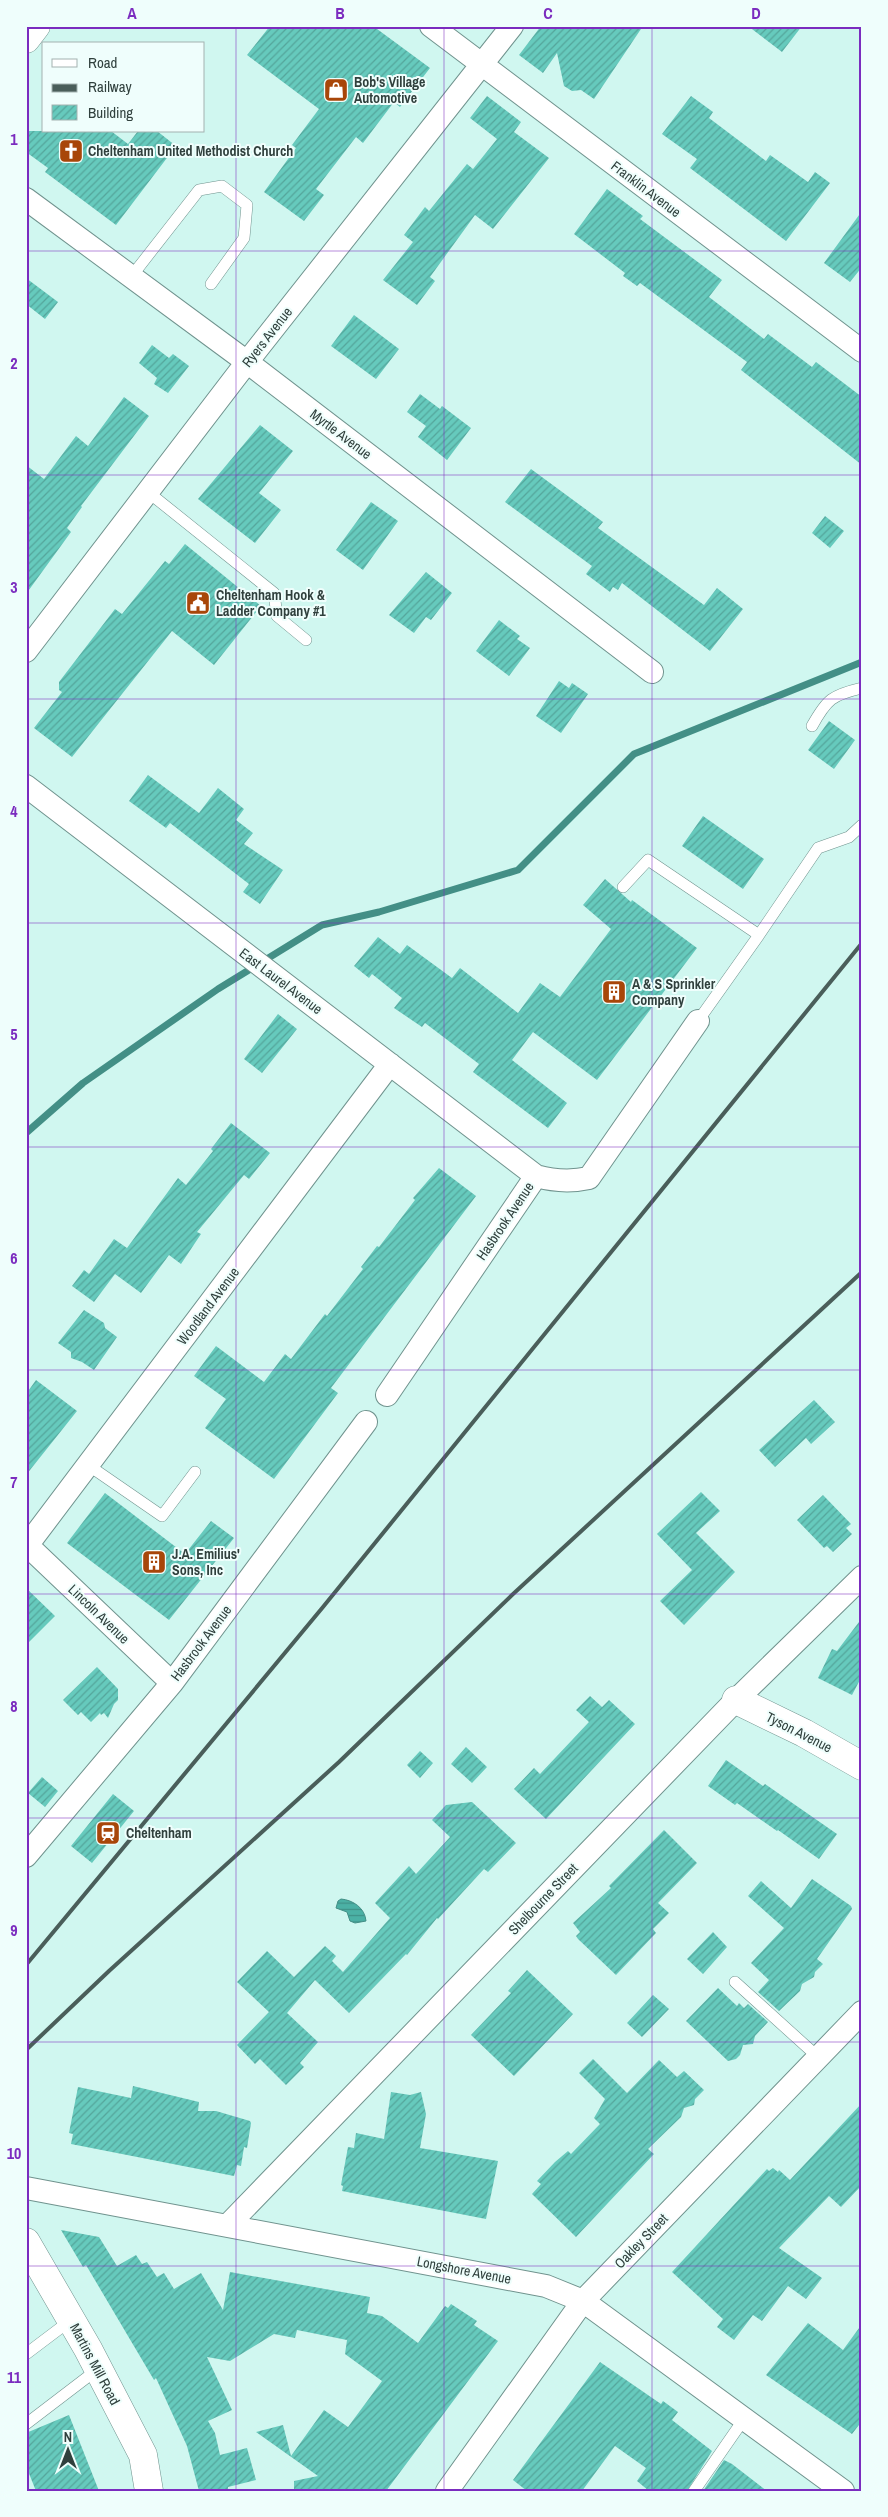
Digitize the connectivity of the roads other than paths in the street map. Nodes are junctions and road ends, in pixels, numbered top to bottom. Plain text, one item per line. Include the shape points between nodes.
1 (36, 26) edge
2 (431, 26) edge
3 (512, 26) edge
4 (26, 39) edge
5 (482, 65) junction
6 (26, 199) edge
7 (131, 277) junction
8 (212, 284) dead end
9 (862, 351) edge
10 (247, 362) junction
11 (148, 492) junction
12 (306, 640) dead end
13 (26, 651) edge
14 (652, 672) dead end
15 (862, 688) edge
16 (812, 726) dead end
17 (26, 786) edge
18 (862, 825) edge
19 (623, 886) dead end
20 (759, 935) junction
21 (698, 1021) joint
22 (390, 1064) junction
23 (536, 1176) junction
24 (388, 1395) dead end
25 (366, 1422) dead end
26 (88, 1465) junction
27 (196, 1472) dead end
28 (27, 1546) edge
29 (862, 1577) edge
30 (172, 1683) junction
31 (736, 1700) junction
32 (862, 1766) edge
33 (26, 1856) edge
34 (735, 1982) dead end
35 (862, 2012) edge
36 (818, 2057) junction
37 (26, 2188) edge
38 (228, 2225) junction
39 (26, 2242) edge
40 (583, 2301) junction
41 (71, 2320) junction
42 (26, 2354) edge
43 (98, 2369) junction
44 (744, 2419) junction
45 (26, 2424) edge
46 (149, 2491) edge
47 (447, 2491) edge
48 (694, 2491) edge
49 (843, 2491) edge

1 - 4 street
2 - 5 street, Franklin Avenue
3 - 5 street, Ryers Avenue
5 - 9 street, Franklin Avenue
5 - 10 street, Ryers Avenue
6 - 7 street, Myrtle Avenue
7 - 8 lane via 199,190 222,186 247,205 244,238
7 - 10 street, Myrtle Avenue
10 - 11 street, Ryers Avenue
10 - 14 street, Myrtle Avenue
11 - 12 lane via 274,593 277,616
11 - 13 street, Ryers Avenue
15 - 16 lane via 844,692 824,704
17 - 22 street, East Laurel Avenue
18 - 20 lane via 849,837 818,848
19 - 20 lane via 648,860
20 - 21 lane
21 - 23 street, Hasbrook Avenue via 589,1178 576,1181
22 - 23 street, East Laurel Avenue
22 - 26 street, Woodland Avenue
23 - 24 street, Hasbrook Avenue
25 - 30 street, Hasbrook Avenue
26 - 27 lane via 162,1516
26 - 28 street, Woodland Avenue
28 - 30 street, Lincoln Avenue
29 - 31 street, Shelbourne Street
30 - 33 street, Hasbrook Avenue
31 - 32 street, Tyson Avenue
31 - 38 street, Shelbourne Street
34 - 36 lane
35 - 36 street, Oakley Street
36 - 40 street, Oakley Street
37 - 38 street, Longshore Avenue
38 - 40 street, Longshore Avenue via 546,2286
39 - 41 street, Martins Mill Road
40 - 44 street, Longshore Avenue
40 - 47 street, Oakley Street
41 - 42 lane
41 - 43 street, Martins Mill Road
43 - 45 lane
43 - 46 street, Martins Mill Road via 143,2455
44 - 48 lane
44 - 49 street, Longshore Avenue

